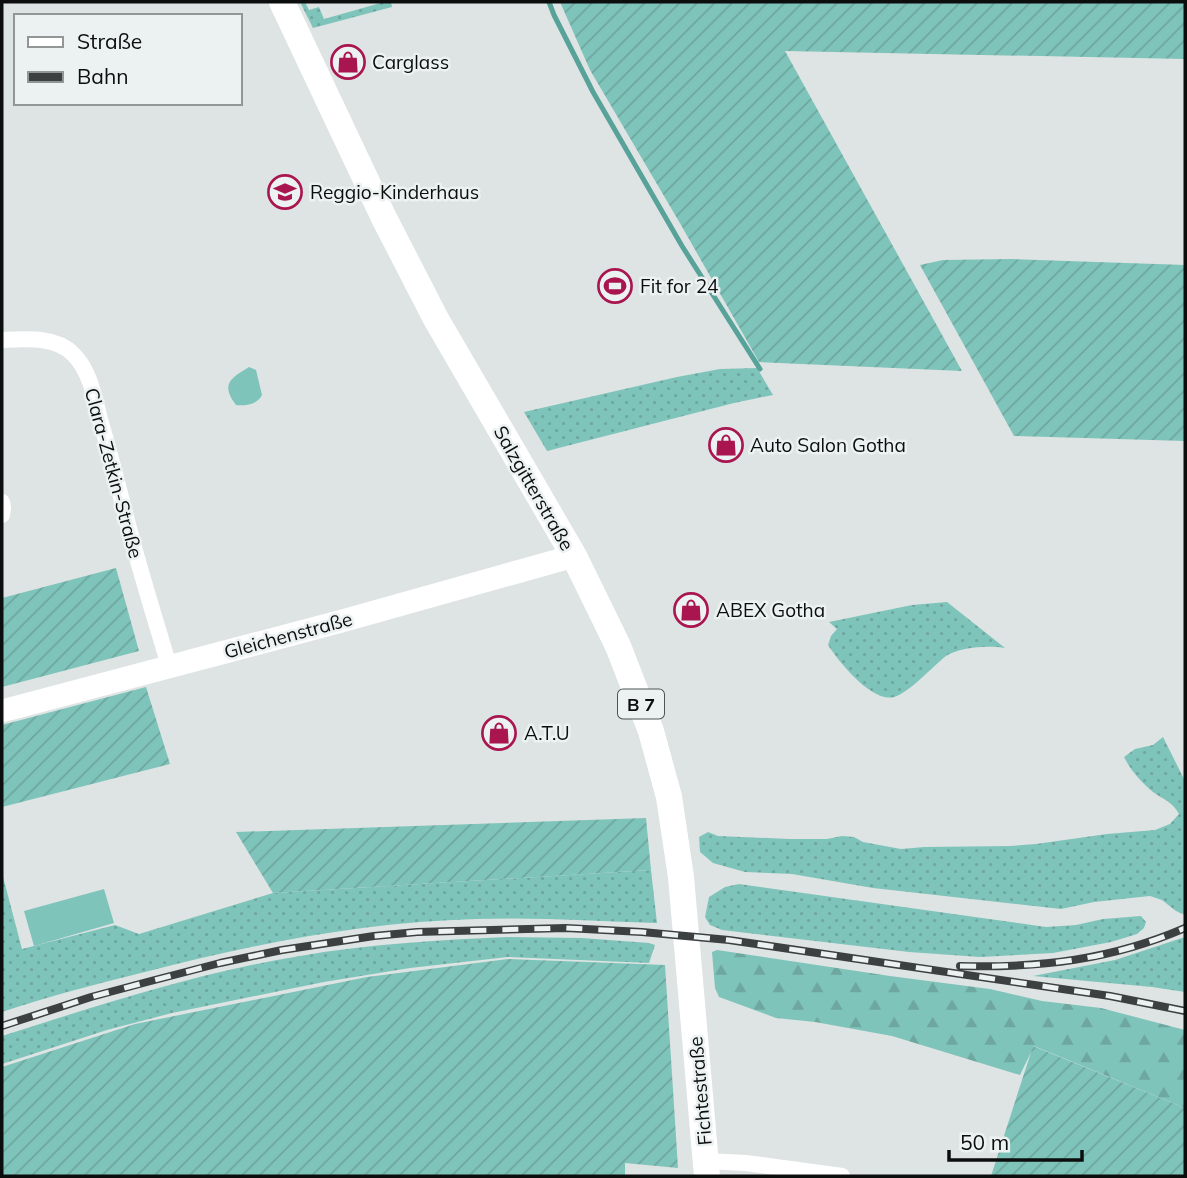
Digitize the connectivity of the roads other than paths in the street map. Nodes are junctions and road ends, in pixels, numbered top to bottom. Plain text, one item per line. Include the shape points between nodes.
1 (282, 2) edge
2 (2, 340) edge
3 (2, 502) edge
4 (2, 515) edge
5 (574, 556) junction
6 (169, 666) junction
7 (2, 711) edge
8 (693, 1005) joint
9 (707, 1169) edge
10 (842, 1176) edge

1 - 5 main road, Salzgitterstraße / B 7 via 436,319
2 - 6 street, Clara-Zetkin-Straße via 58,344 74,355 87,376
3 - 4 street
5 - 6 street, Gleichenstraße
5 - 8 main road, Salzgitterstraße / B 7 via 618,646 661,765 677,844
6 - 7 street, Gleichenstraße
8 - 9 main road, Fichtestraße / B 7
9 - 10 street via 746,1163

